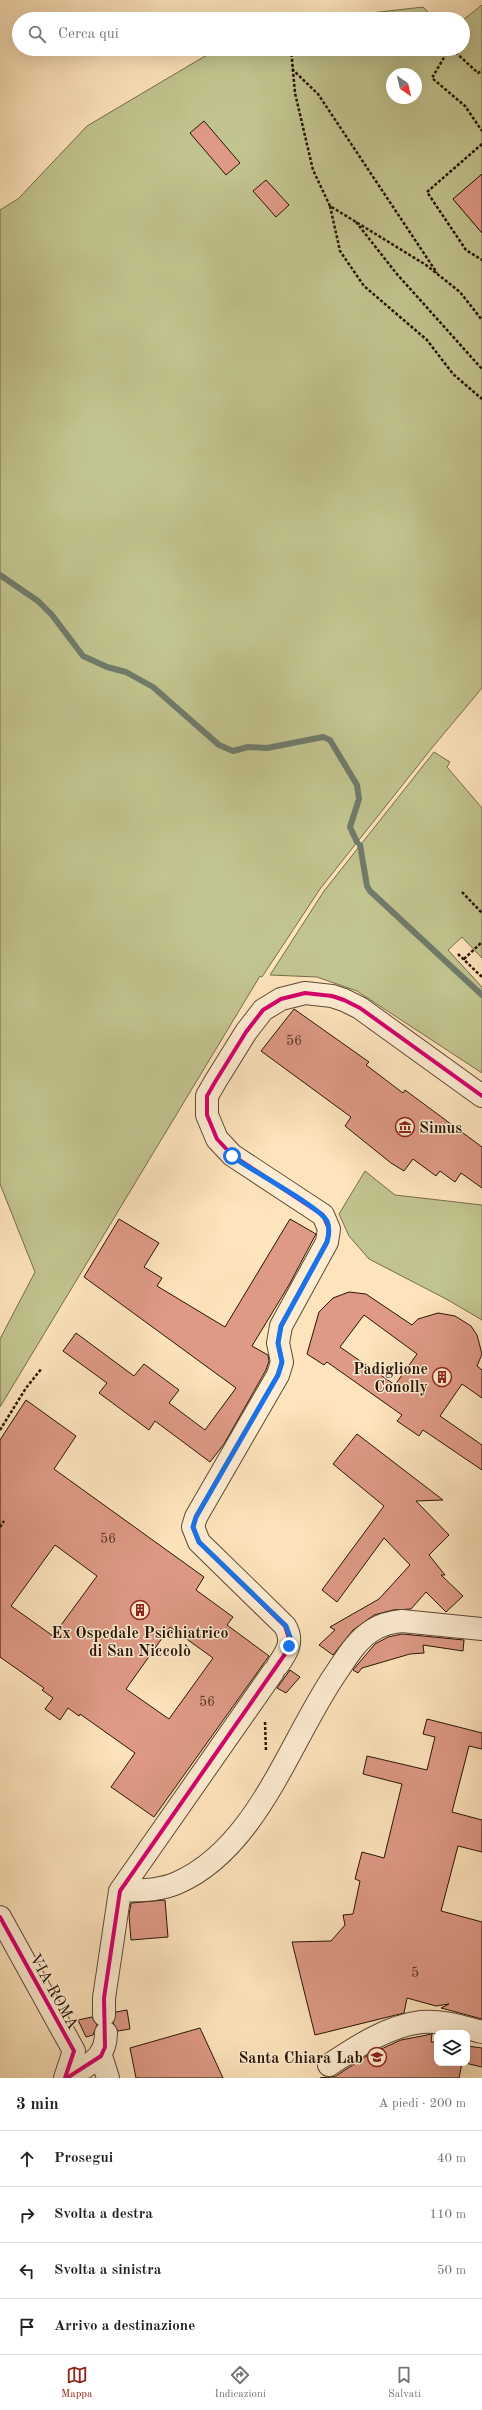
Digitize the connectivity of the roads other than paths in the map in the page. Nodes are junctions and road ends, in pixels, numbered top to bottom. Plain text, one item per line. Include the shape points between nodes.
1 (482, 1096) edge
2 (482, 1629) edge
3 (120, 1891) junction
4 (0, 1917) edge
5 (482, 2032) edge
6 (74, 2050) junction
7 (101, 2056) junction
8 (329, 2065) dead end
9 (66, 2078) edge
10 (108, 2078) edge

1 - 3 street via 360,1008 332,996 305,993 274,1002 257,1016 207,1096 207,1116 217,1139 224,1147 253,1171 313,1207 323,1215 329,1229 327,1242 281,1326 278,1343 282,1362 278,1375 196,1517 193,1527 199,1542 286,1626 290,1637 289,1646 272,1674
2 - 3 street via 402,1620 372,1630 339,1668 259,1805 221,1853 203,1868 176,1884 151,1890
3 - 7 street via 104,1998 105,2047
4 - 6 street, VIA ROMA
5 - 8 street via 448,2024 414,2023 375,2038
6 - 7 street, VIA ROMA
6 - 9 street, VIA ROMA
7 - 9 street
7 - 10 street

